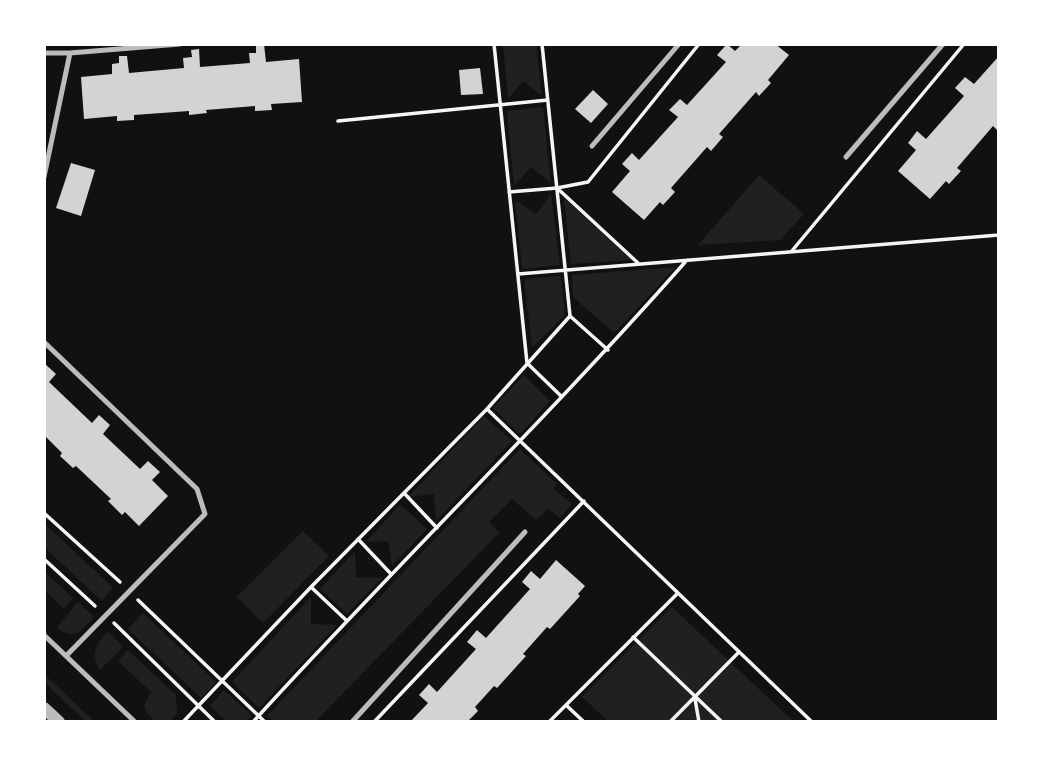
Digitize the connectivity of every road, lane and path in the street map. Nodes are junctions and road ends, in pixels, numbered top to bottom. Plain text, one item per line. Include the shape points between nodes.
1 (180, 44) edge
2 (494, 44) edge
3 (542, 44) edge
4 (679, 44) edge
5 (699, 44) edge
6 (943, 44) edge
7 (964, 44) edge
8 (44, 53) edge
9 (70, 53) junction
10 (548, 100) junction
11 (500, 105) junction
12 (338, 121) dead end
13 (592, 146) dead end
14 (846, 157) dead end
15 (44, 177) edge
16 (558, 188) junction
17 (509, 192) junction
18 (999, 234) edge
19 (791, 252) junction
20 (687, 260) junction
21 (638, 264) junction
22 (565, 270) junction
23 (517, 274) junction
24 (570, 316) junction
25 (44, 342) edge
26 (608, 350) junction
27 (527, 363) junction
28 (561, 396) junction
29 (487, 409) junction
30 (520, 441) junction
31 (404, 493) junction
32 (584, 501) junction
33 (44, 513) edge
34 (437, 528) junction
35 (525, 532) dead end
36 (358, 539) junction
37 (44, 559) edge
38 (391, 574) junction
39 (311, 587) junction
40 (129, 591) junction
41 (678, 593) junction
42 (106, 616) junction
43 (347, 621) junction
44 (44, 635) edge
45 (633, 638) junction
46 (739, 652) junction
47 (66, 656) junction
48 (223, 681) junction
49 (695, 697) junction
50 (566, 705) junction
51 (44, 708) edge
52 (198, 708) junction
53 (259, 716) junction
54 (59, 722) edge
55 (135, 722) edge
56 (183, 722) edge
57 (215, 722) edge
58 (253, 722) edge
59 (265, 722) edge
60 (352, 722) edge
61 (374, 722) edge
62 (549, 722) edge
63 (584, 722) edge
64 (670, 722) edge
65 (699, 722) edge
66 (722, 722) edge
67 (812, 722) edge

1 - 9 lane
2 - 11 path
3 - 10 path
4 - 13 lane
5 - 16 path via 588,182
6 - 14 lane
7 - 19 path
8 - 9 lane
9 - 15 lane
10 - 11 path
10 - 16 path
11 - 12 path
11 - 17 path
16 - 17 path
16 - 21 path
16 - 22 path
17 - 23 path
18 - 19 path
19 - 20 path
20 - 21 path
20 - 26 path
21 - 22 path
22 - 23 path
22 - 24 path
23 - 27 path
24 - 26 path
24 - 27 path
25 - 40 lane via 197,489 205,514
26 - 28 path
27 - 28 path
27 - 29 path
28 - 30 path
29 - 30 path
29 - 31 path
30 - 32 path
30 - 34 path
31 - 34 path
31 - 36 path
32 - 41 path
32 - 61 path
33 - 40 path
34 - 38 path
35 - 60 lane
36 - 38 path
36 - 39 path
37 - 42 path
38 - 43 path
39 - 43 path
39 - 48 path
40 - 42 lane
40 - 48 path
41 - 45 path
41 - 46 path
42 - 47 lane
42 - 52 path
43 - 53 path
44 - 47 lane
45 - 49 path
45 - 50 path
46 - 49 path
46 - 67 path
47 - 55 lane
48 - 52 path
48 - 53 path
49 - 64 path
49 - 65 path
49 - 66 path
50 - 62 path
50 - 63 path
51 - 54 street
52 - 56 path
52 - 57 path
53 - 58 path
53 - 59 path

